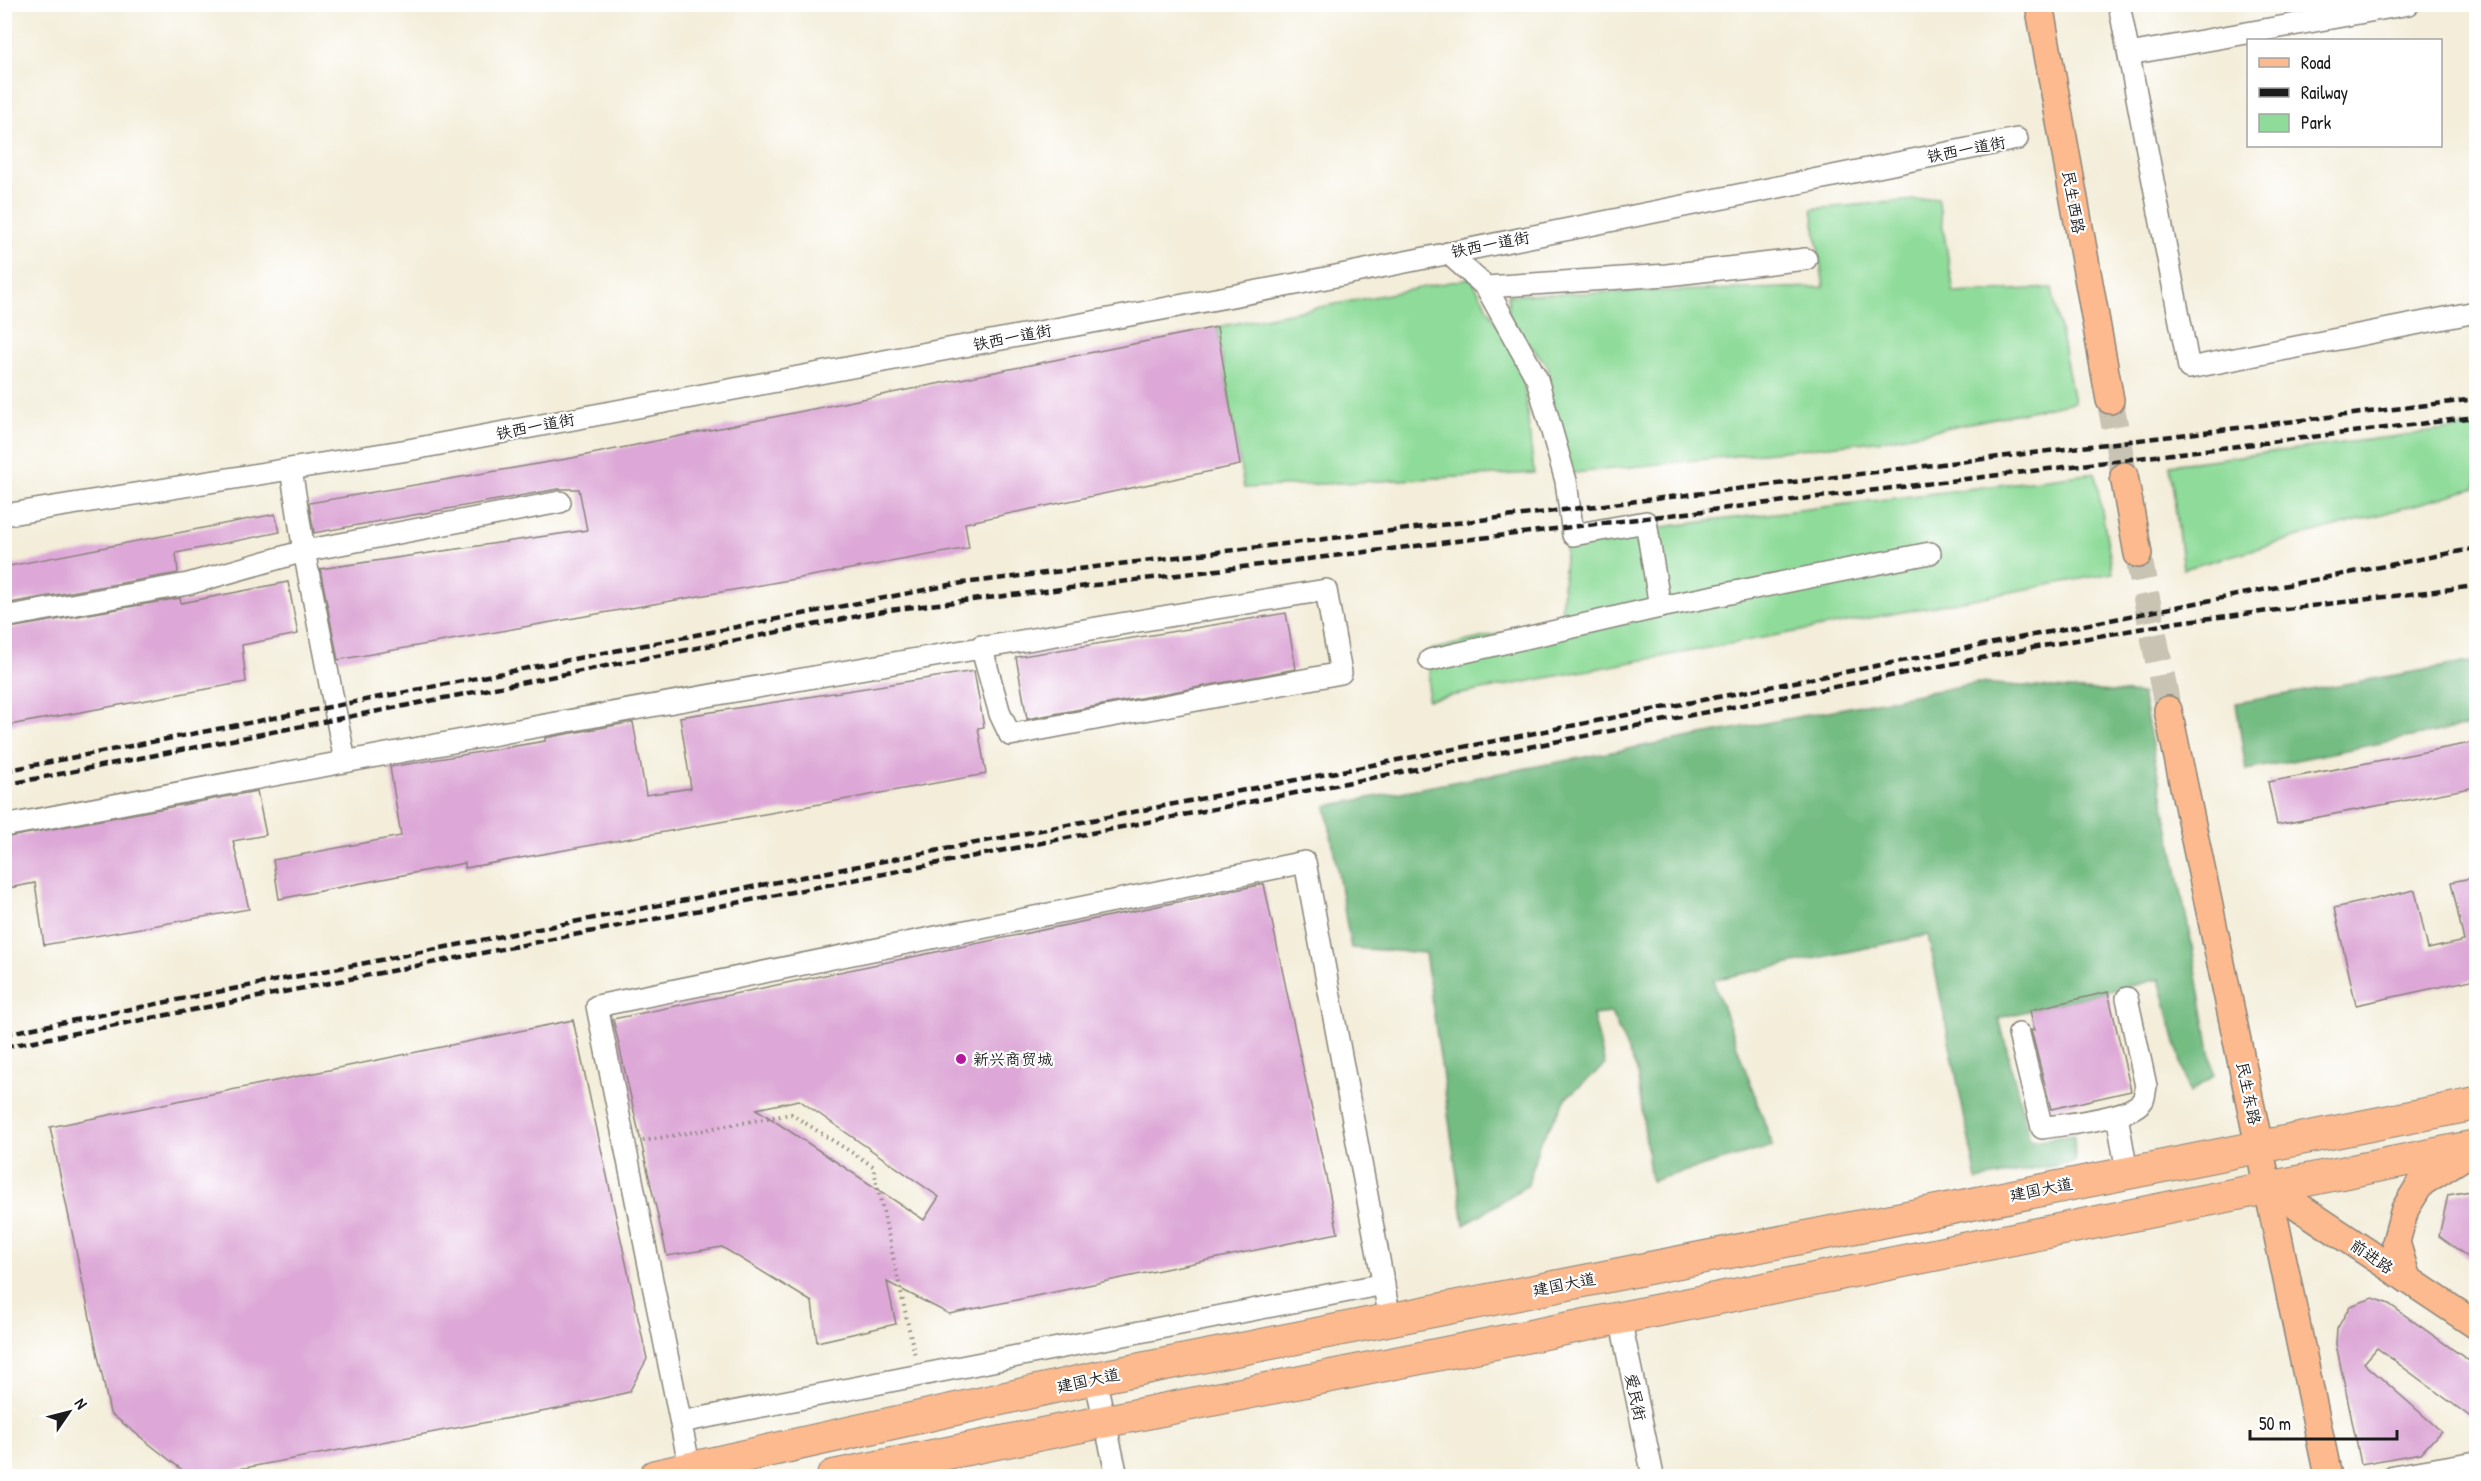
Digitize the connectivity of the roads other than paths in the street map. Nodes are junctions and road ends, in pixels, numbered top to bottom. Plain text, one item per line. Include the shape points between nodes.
1 (2039, 4) edge
2 (2119, 4) edge
3 (2409, 4) edge
4 (2129, 54) junction
5 (2017, 139) dead end
6 (1448, 253) junction
7 (1806, 259) dead end
8 (1486, 287) junction
9 (2476, 312) edge
10 (2110, 400) tunnel mouth
11 (291, 469) junction
12 (2124, 476) tunnel mouth
13 (560, 502) dead end
14 (4, 515) edge
15 (304, 551) junction
16 (1930, 552) dead end
17 (2138, 554) tunnel mouth
18 (1660, 607) junction
19 (4, 617) edge
20 (981, 646) junction
21 (1430, 660) dead end
22 (2168, 710) tunnel mouth
23 (345, 761) junction
24 (4, 826) edge
25 (2127, 998) dead end
26 (2019, 1034) dead end
27 (2476, 1104) edge
28 (2116, 1115) junction
29 (2261, 1147) junction
30 (2476, 1147) edge
31 (2127, 1172) junction
32 (2268, 1186) junction
33 (2407, 1279) junction
34 (1384, 1284) junction
35 (1620, 1318) junction
36 (1390, 1319) junction
37 (2476, 1325) edge
38 (1095, 1378) junction
39 (681, 1422) junction
40 (1106, 1422) junction
41 (2476, 1462) edge
42 (690, 1469) junction
43 (655, 1476) edge
44 (833, 1476) edge
45 (1117, 1476) edge
46 (1653, 1476) edge
47 (2328, 1476) edge
48 (2393, 1476) edge

1 - 10 main road, 民生西路
2 - 4 street
3 - 4 street
4 - 9 street via 2189,368
5 - 6 street, 铁西一道街
6 - 8 street
6 - 11 street, 铁西一道街
7 - 8 street via 1667,275
8 - 18 street via 1538,379 1566,481 1573,535 1646,522
11 - 14 street, 铁西一道街
11 - 15 street
12 - 17 main road
13 - 15 street
15 - 19 street via 188,584
15 - 23 street
16 - 18 street
18 - 21 street
20 - 20 street via 1000,714 1010,735 1341,673 1326,590
20 - 23 street
22 - 29 main road, 民生东路
23 - 24 street
25 - 28 street via 2146,1086 2144,1099
26 - 28 street via 2042,1128
27 - 29 highway, 建国大道
28 - 31 street
29 - 31 highway, 建国大道
29 - 32 main road, 民生东路
30 - 32 highway
30 - 33 main road via 2421,1182 2405,1209 2396,1242
31 - 36 highway, 建国大道
32 - 33 main road, 前进路
32 - 35 highway
32 - 47 main road, 民生东路
33 - 37 main road, 前进路
34 - 36 street
34 - 39 street
34 - 39 street via 1305,862 597,1006
35 - 40 highway
35 - 46 street, 爱民街
36 - 38 highway, 建国大道
38 - 40 street
38 - 42 highway, 建国大道
39 - 42 street
40 - 44 highway
40 - 45 street
41 - 48 street
42 - 43 highway, 建国大道

